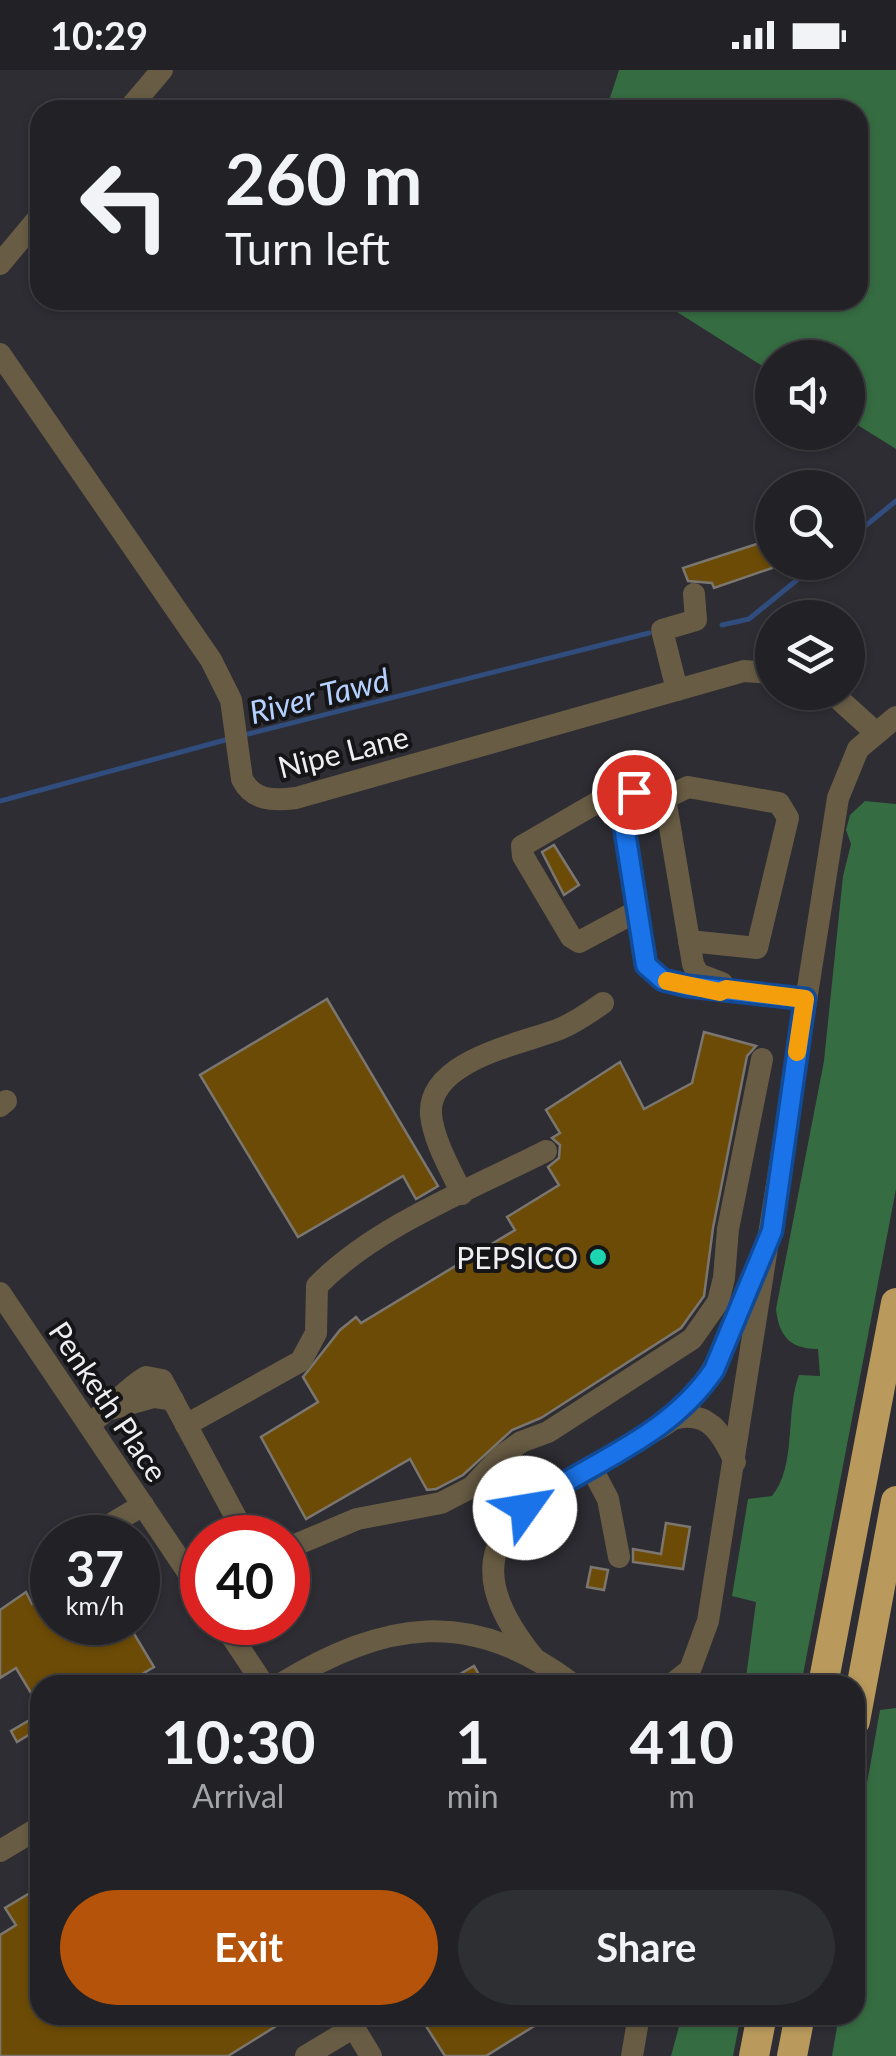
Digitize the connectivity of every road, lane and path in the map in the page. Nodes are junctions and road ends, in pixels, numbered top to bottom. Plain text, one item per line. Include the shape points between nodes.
1 (162, 70) edge
2 (136, 100) edge
3 (30, 228) edge
4 (0, 264) edge
5 (0, 354) edge
6 (694, 594) dead end
7 (755, 672) edge
8 (677, 690) junction
9 (851, 710) edge
10 (896, 717) edge
11 (874, 731) junction
12 (665, 798) junction
13 (622, 800) junction
14 (636, 912) junction
15 (689, 941) junction
16 (726, 989) junction
17 (805, 999) junction
18 (604, 1003) dead end
19 (762, 1059) dead end
20 (546, 1150) dead end
21 (462, 1194) junction
22 (772, 1231) junction
23 (0, 1293) edge
24 (896, 1304) edge
25 (673, 1419) junction
26 (88, 1424) junction
27 (186, 1425) junction
28 (735, 1462) junction
29 (591, 1468) junction
30 (896, 1502) edge
31 (144, 1506) junction
32 (128, 1515) edge
33 (235, 1515) edge
34 (310, 1539) edge
35 (620, 1557) dead end
36 (180, 1560) edge
37 (237, 1645) edge
38 (534, 1658) junction
39 (257, 1675) edge
40 (297, 1675) edge
41 (559, 1675) edge
42 (684, 1675) edge
43 (825, 1675) edge
44 (863, 1675) edge
45 (30, 1833) edge
46 (0, 1851) edge
47 (345, 2025) edge
48 (352, 2025) edge
49 (637, 2025) edge
50 (760, 2025) edge
51 (798, 2025) edge
52 (306, 2056) edge
53 (371, 2056) edge
54 (632, 2056) edge
55 (754, 2056) edge
56 (792, 2056) edge

1 - 2 street
3 - 4 street
5 - 8 street, Nipe Lane via 211,660 231,700 248,790 279,801
6 - 8 street via 696,620 662,630
7 - 8 street, Nipe Lane
9 - 11 street
10 - 11 street
11 - 17 street via 841,783
12 - 13 street via 644,791
12 - 15 street
12 - 15 street via 688,787 778,803 788,818 756,948
13 - 14 street
13 - 14 street via 598,802 522,846 523,856 578,942
14 - 16 street via 646,965 663,980
15 - 16 street via 698,974
16 - 17 street
17 - 22 street
18 - 21 street via 556,1031 498,1046 445,1080 431,1114
19 - 34 street via 718,1302 692,1338 548,1432 521,1442 472,1487 441,1503 358,1519
20 - 21 street
21 - 27 street via 334,1268 317,1286 316,1332 300,1361
22 - 25 street via 714,1370
22 - 28 street
23 - 26 street, Penketh Place
24 - 43 highway
25 - 28 street via 709,1422
25 - 29 street
26 - 27 street via 146,1377 162,1380
26 - 31 street, Penketh Place
27 - 33 street
28 - 42 street via 701,1650
29 - 35 street via 608,1500
29 - 38 street via 525,1508 495,1556 498,1604
30 - 44 highway
31 - 32 street
31 - 36 street, Penketh Place
37 - 39 street
38 - 40 street via 461,1633 404,1632 352,1644
38 - 41 street
45 - 46 street
47 - 52 street
48 - 53 street
49 - 54 street
50 - 55 highway
51 - 56 highway

